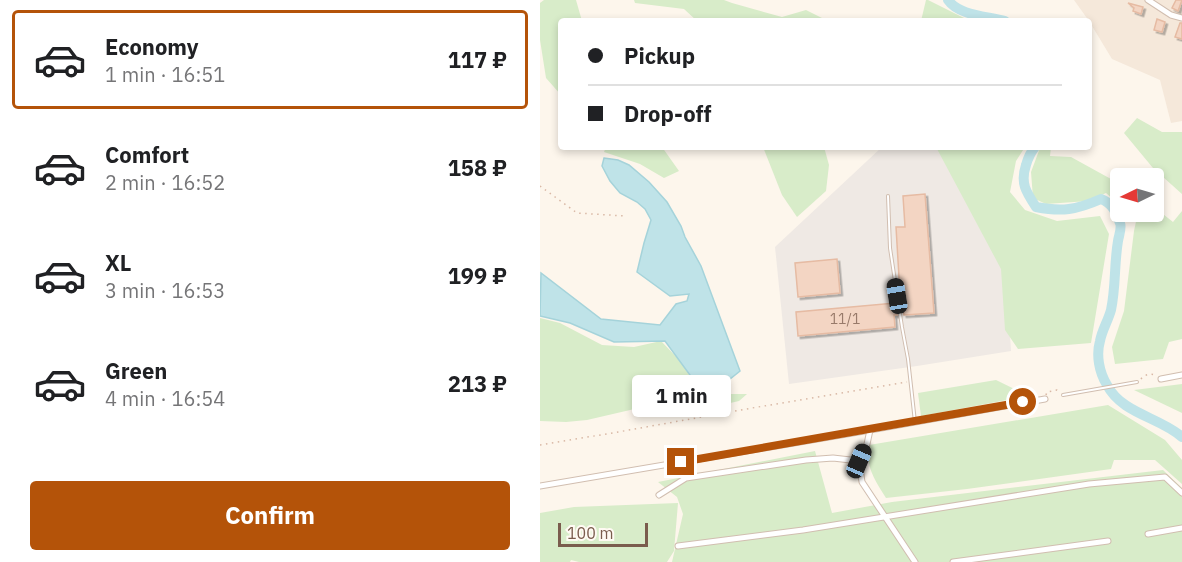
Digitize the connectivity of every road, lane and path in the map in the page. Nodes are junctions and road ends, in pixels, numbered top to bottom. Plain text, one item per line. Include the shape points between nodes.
1 (1148, 0) edge
2 (1182, 18) edge
3 (540, 186) edge
4 (888, 196) dead end
5 (625, 216) dead end
6 (1182, 375) edge
7 (1161, 379) joint
8 (910, 381) junction
9 (1137, 382) joint
10 (1063, 395) joint
11 (1045, 399) joint
12 (915, 422) junction
13 (870, 430) junction
14 (540, 445) edge
15 (859, 461) junction
16 (540, 486) edge
17 (1182, 493) edge
18 (659, 495) dead end
19 (885, 516) junction
20 (1182, 528) edge
21 (1148, 534) dead end
22 (1108, 541) dead end
23 (678, 546) dead end
24 (915, 562) edge
25 (953, 562) edge

1 - 2 street
3 - 5 path via 577,213
4 - 8 lane via 890,248
6 - 7 street
7 - 9 path via 1153,374
8 - 12 lane
8 - 14 path
9 - 10 lane
10 - 11 path via 1057,390 1047,392
11 - 12 street
12 - 13 street
13 - 15 street
13 - 16 street
15 - 18 street via 806,460 686,478
15 - 19 street via 862,482
17 - 19 street via 1166,477 1089,484
19 - 23 street
19 - 24 street
20 - 21 street
22 - 25 street

